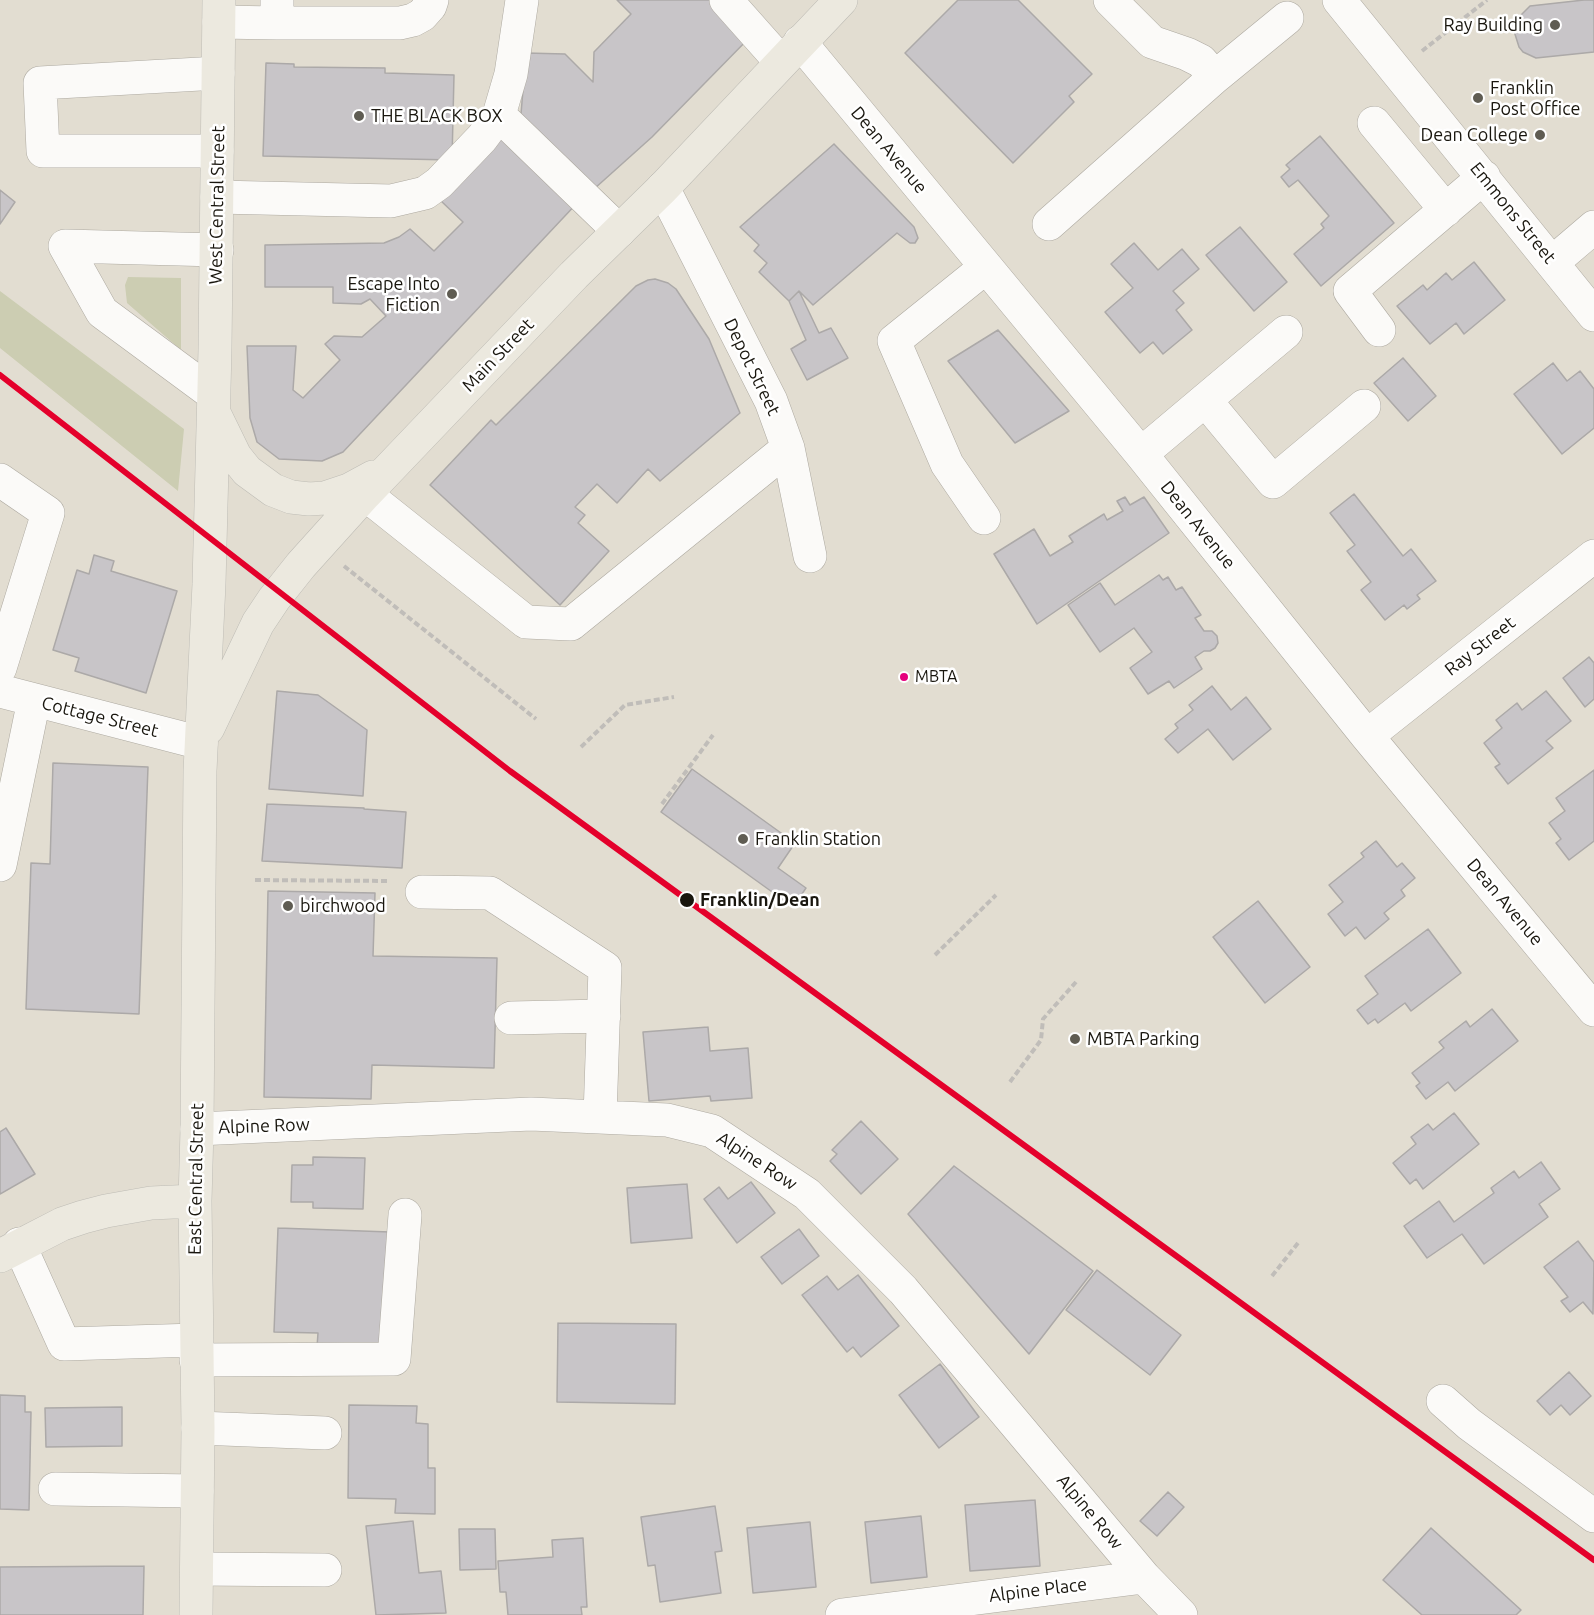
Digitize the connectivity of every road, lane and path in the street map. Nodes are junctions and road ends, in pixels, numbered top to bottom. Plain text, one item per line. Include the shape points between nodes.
1 (432, 0) edge
2 (522, 0) edge
3 (726, 0) edge
4 (841, 0) edge
5 (1110, 0) edge
6 (1339, 0) edge
7 (1487, 0) edge
8 (219, 11) edge
9 (278, 11) edge
10 (1287, 18) dead end
11 (791, 52) junction
12 (1397, 70) junction
13 (218, 73) junction
14 (1215, 77) junction
15 (500, 115) junction
16 (1374, 123) dead end
17 (217, 151) junction
18 (1484, 177) junction
19 (663, 188) junction
20 (217, 196) junction
21 (1446, 210) junction
22 (1049, 224) dead end
23 (1594, 227) edge
24 (619, 231) junction
25 (217, 250) junction
26 (1553, 262) junction
27 (986, 267) junction
28 (1594, 315) edge
29 (1379, 330) dead end
30 (1286, 332) dead end
31 (1205, 399) junction
32 (213, 402) junction
33 (1364, 406) dead end
34 (788, 448) junction
35 (1141, 454) junction
36 (391, 467) junction
37 (0, 480) edge
38 (365, 494) junction
39 (984, 518) dead end
40 (810, 556) dead end
41 (1594, 556) edge
42 (345, 567) dead end
43 (0, 668) edge
44 (0, 691) edge
45 (674, 697) dead end
46 (34, 700) junction
47 (536, 719) dead end
48 (713, 735) dead end
49 (1367, 736) junction
50 (201, 743) junction
51 (581, 747) dead end
52 (662, 804) dead end
53 (0, 865) edge
54 (255, 880) dead end
55 (422, 892) joint
56 (996, 895) dead end
57 (935, 955) dead end
58 (1076, 982) dead end
59 (1594, 1010) edge
60 (604, 1016) junction
61 (511, 1018) dead end
62 (1010, 1082) dead end
63 (600, 1117) junction
64 (197, 1129) junction
65 (195, 1202) junction
66 (405, 1215) dead end
67 (1298, 1243) dead end
68 (10, 1250) edge
69 (1272, 1276) dead end
70 (196, 1350) junction
71 (1443, 1401) dead end
72 (198, 1428) junction
73 (325, 1433) dead end
74 (55, 1489) dead end
75 (197, 1491) junction
76 (1594, 1516) edge
77 (197, 1569) junction
78 (325, 1570) dead end
79 (1144, 1577) junction
80 (196, 1615) edge
81 (842, 1615) edge
82 (1181, 1615) edge

1 - 9 street via 422,15 400,23
2 - 15 street via 511,74
3 - 11 street, Dean Avenue
4 - 11 main road, Main Street
5 - 14 street via 1152,42 1201,61
6 - 12 street, Emmons Street
7 - 12 path
8 - 9 street
8 - 13 main road, West Central Street
10 - 14 street
11 - 19 main road, Main Street
11 - 27 street, Dean Avenue
12 - 18 street, Emmons Street
13 - 17 main road, West Central Street
13 - 17 street via 40,83 43,151
14 - 22 street
15 - 20 street via 439,183 414,197 372,201
15 - 24 street
16 - 21 street
17 - 20 main road, West Central Street
18 - 21 street
18 - 26 street, Emmons Street
19 - 24 main road, Main Street
19 - 34 street, Depot Street via 771,401
20 - 25 main road, West Central Street
21 - 29 street via 1350,291
23 - 26 street
24 - 36 main road, Main Street
25 - 32 main road, West Central Street
25 - 32 street via 65,246 102,312
26 - 28 street, Emmons Street
27 - 35 street, Dean Avenue
27 - 39 street via 894,341 947,464
30 - 31 street
31 - 33 street via 1273,482
31 - 35 street
32 - 36 main road, West Central Street via 235,456 247,471 273,490 291,497 333,496
32 - 50 main road, West Central Street
34 - 38 street via 571,624 526,622
34 - 40 street, Depot Street
35 - 49 street, Dean Avenue
36 - 38 main road, Main Street
37 - 43 street via 48,513
38 - 50 main road, Main Street via 301,565 258,623
41 - 49 street, Ray Street
42 - 47 path
44 - 46 street, Cottage Street
45 - 51 path via 625,705
46 - 50 street, Cottage Street
46 - 53 street
48 - 52 path
49 - 59 street, Dean Avenue
50 - 64 main road, East Central Street
54 - 55 path via 389,881
55 - 60 street via 490,893 605,968
56 - 57 path
58 - 62 path via 1043,1018 1041,1040
60 - 61 street
60 - 63 street
63 - 64 street, Alpine Row via 531,1114
63 - 79 street, Alpine Row via 666,1120 712,1131 807,1194 903,1290
64 - 65 main road, East Central Street
65 - 68 main road via 151,1203 106,1211 62,1224
65 - 70 main road, East Central Street
66 - 70 street via 394,1359
67 - 69 path
68 - 70 street via 64,1344
70 - 72 main road, East Central Street
71 - 76 street
72 - 73 street
72 - 75 main road, East Central Street
74 - 75 street
75 - 77 main road, East Central Street
77 - 78 street
77 - 80 main road, East Central Street
79 - 81 street, Alpine Place
79 - 82 street

